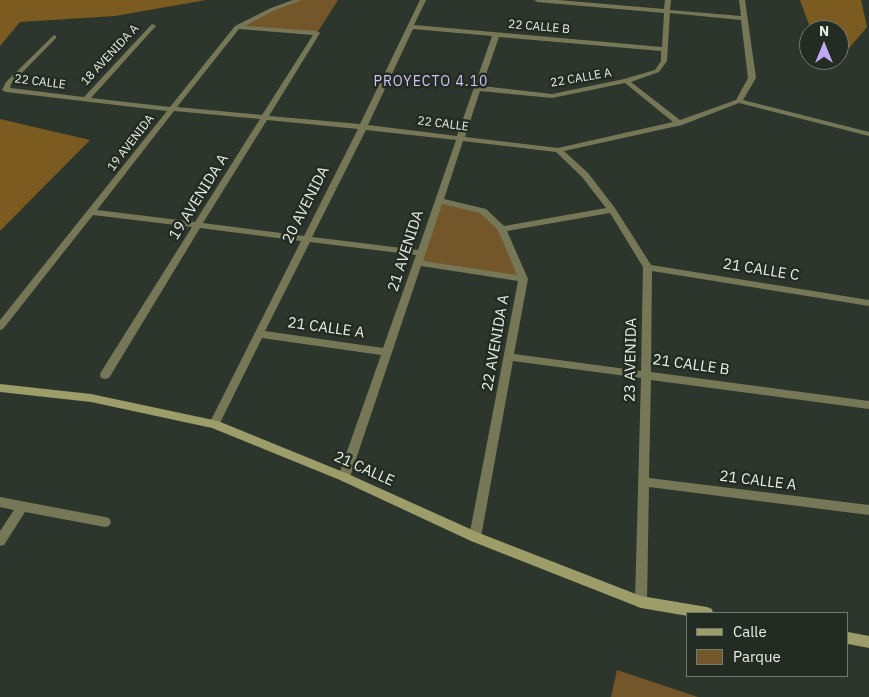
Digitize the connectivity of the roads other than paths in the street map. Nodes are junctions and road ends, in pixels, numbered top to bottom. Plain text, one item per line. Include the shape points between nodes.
1 (300, 0) edge
2 (424, 0) edge
3 (536, 0) edge
4 (668, 0) edge
5 (742, 0) edge
6 (594, 3) edge
7 (669, 12) junction
8 (744, 18) junction
9 (153, 26) dead end
10 (237, 27) junction
11 (411, 27) junction
12 (496, 35) junction
13 (54, 37) dead end
14 (665, 49) junction
15 (626, 82) junction
16 (477, 88) junction
17 (84, 100) junction
18 (739, 101) junction
19 (172, 109) junction
20 (265, 117) junction
21 (679, 123) junction
22 (363, 127) junction
23 (869, 134) edge
24 (460, 138) junction
25 (558, 150) junction
26 (438, 200) junction
27 (612, 210) junction
28 (91, 212) junction
29 (198, 224) junction
30 (502, 229) junction
31 (307, 238) junction
32 (421, 253) junction
33 (417, 263) junction
34 (648, 267) junction
35 (523, 279) junction
36 (869, 303) edge
37 (0, 326) edge
38 (260, 334) junction
39 (387, 352) junction
40 (508, 357) junction
41 (646, 374) junction
42 (105, 375) dead end
43 (0, 388) edge
44 (869, 405) edge
45 (214, 424) junction
46 (344, 477) junction
47 (644, 482) junction
48 (0, 502) edge
49 (22, 507) junction
50 (869, 510) edge
51 (105, 522) dead end
52 (475, 537) junction
53 (0, 541) edge
54 (641, 602) junction
55 (700, 612) edge
56 (849, 638) edge
57 (869, 642) edge

1 - 10 street, 19 AVENIDA
2 - 11 street, 20 AVENIDA
3 - 6 street
4 - 7 street
5 - 8 street
6 - 7 street
7 - 8 street
7 - 14 street
8 - 18 street via 752,78
9 - 17 street, 18 AVENIDA A
10 - 19 street, 19 AVENIDA
10 - 20 street, 19 AVENIDA A via 317,33
11 - 12 street, 22 CALLE B
11 - 22 street, 20 AVENIDA
12 - 14 street, 22 CALLE B
12 - 16 street, 21 AVENIDA
13 - 17 street, 22 CALLE via 8,83 6,90
14 - 15 street, 22 CALLE A via 664,61 657,71
15 - 16 street, 22 CALLE A via 552,96
15 - 21 street
16 - 24 street, 21 AVENIDA
17 - 19 street, 22 CALLE
18 - 21 street, 22 CALLE
18 - 23 street
19 - 20 street, 22 CALLE
19 - 28 street, 19 AVENIDA
20 - 22 street, 22 CALLE
20 - 29 street, 19 AVENIDA A
21 - 25 street, 22 CALLE
22 - 24 street, 22 CALLE
22 - 31 street, 20 AVENIDA
24 - 25 street, 22 CALLE
24 - 26 street, 21 AVENIDA
25 - 27 street via 585,176
26 - 30 street, 22 AVENIDA A via 483,211
26 - 32 street, 21 AVENIDA
27 - 30 street
27 - 34 street
28 - 29 street
28 - 37 street, 19 AVENIDA
29 - 31 street
29 - 42 street, 19 AVENIDA A
30 - 35 street, 22 AVENIDA A
31 - 32 street
31 - 38 street, 20 AVENIDA
32 - 33 street, 21 AVENIDA
33 - 35 street
33 - 39 street, 21 AVENIDA
34 - 36 street, 21 CALLE C
34 - 41 street, 23 AVENIDA
35 - 40 street, 22 AVENIDA A
38 - 39 street, 21 CALLE A
38 - 45 street, 20 AVENIDA
39 - 46 street, 21 AVENIDA
40 - 41 street, 21 CALLE B
40 - 52 street, 22 AVENIDA A
41 - 44 street, 21 CALLE B
41 - 47 street, 23 AVENIDA
43 - 45 street, 21 CALLE via 91,398
45 - 46 street, 21 CALLE
46 - 52 street, 21 CALLE
47 - 50 street, 21 CALLE A
47 - 54 street, 23 AVENIDA
48 - 49 street
49 - 51 street
49 - 53 street
52 - 54 street, 21 CALLE
54 - 55 street, 21 CALLE
56 - 57 street

